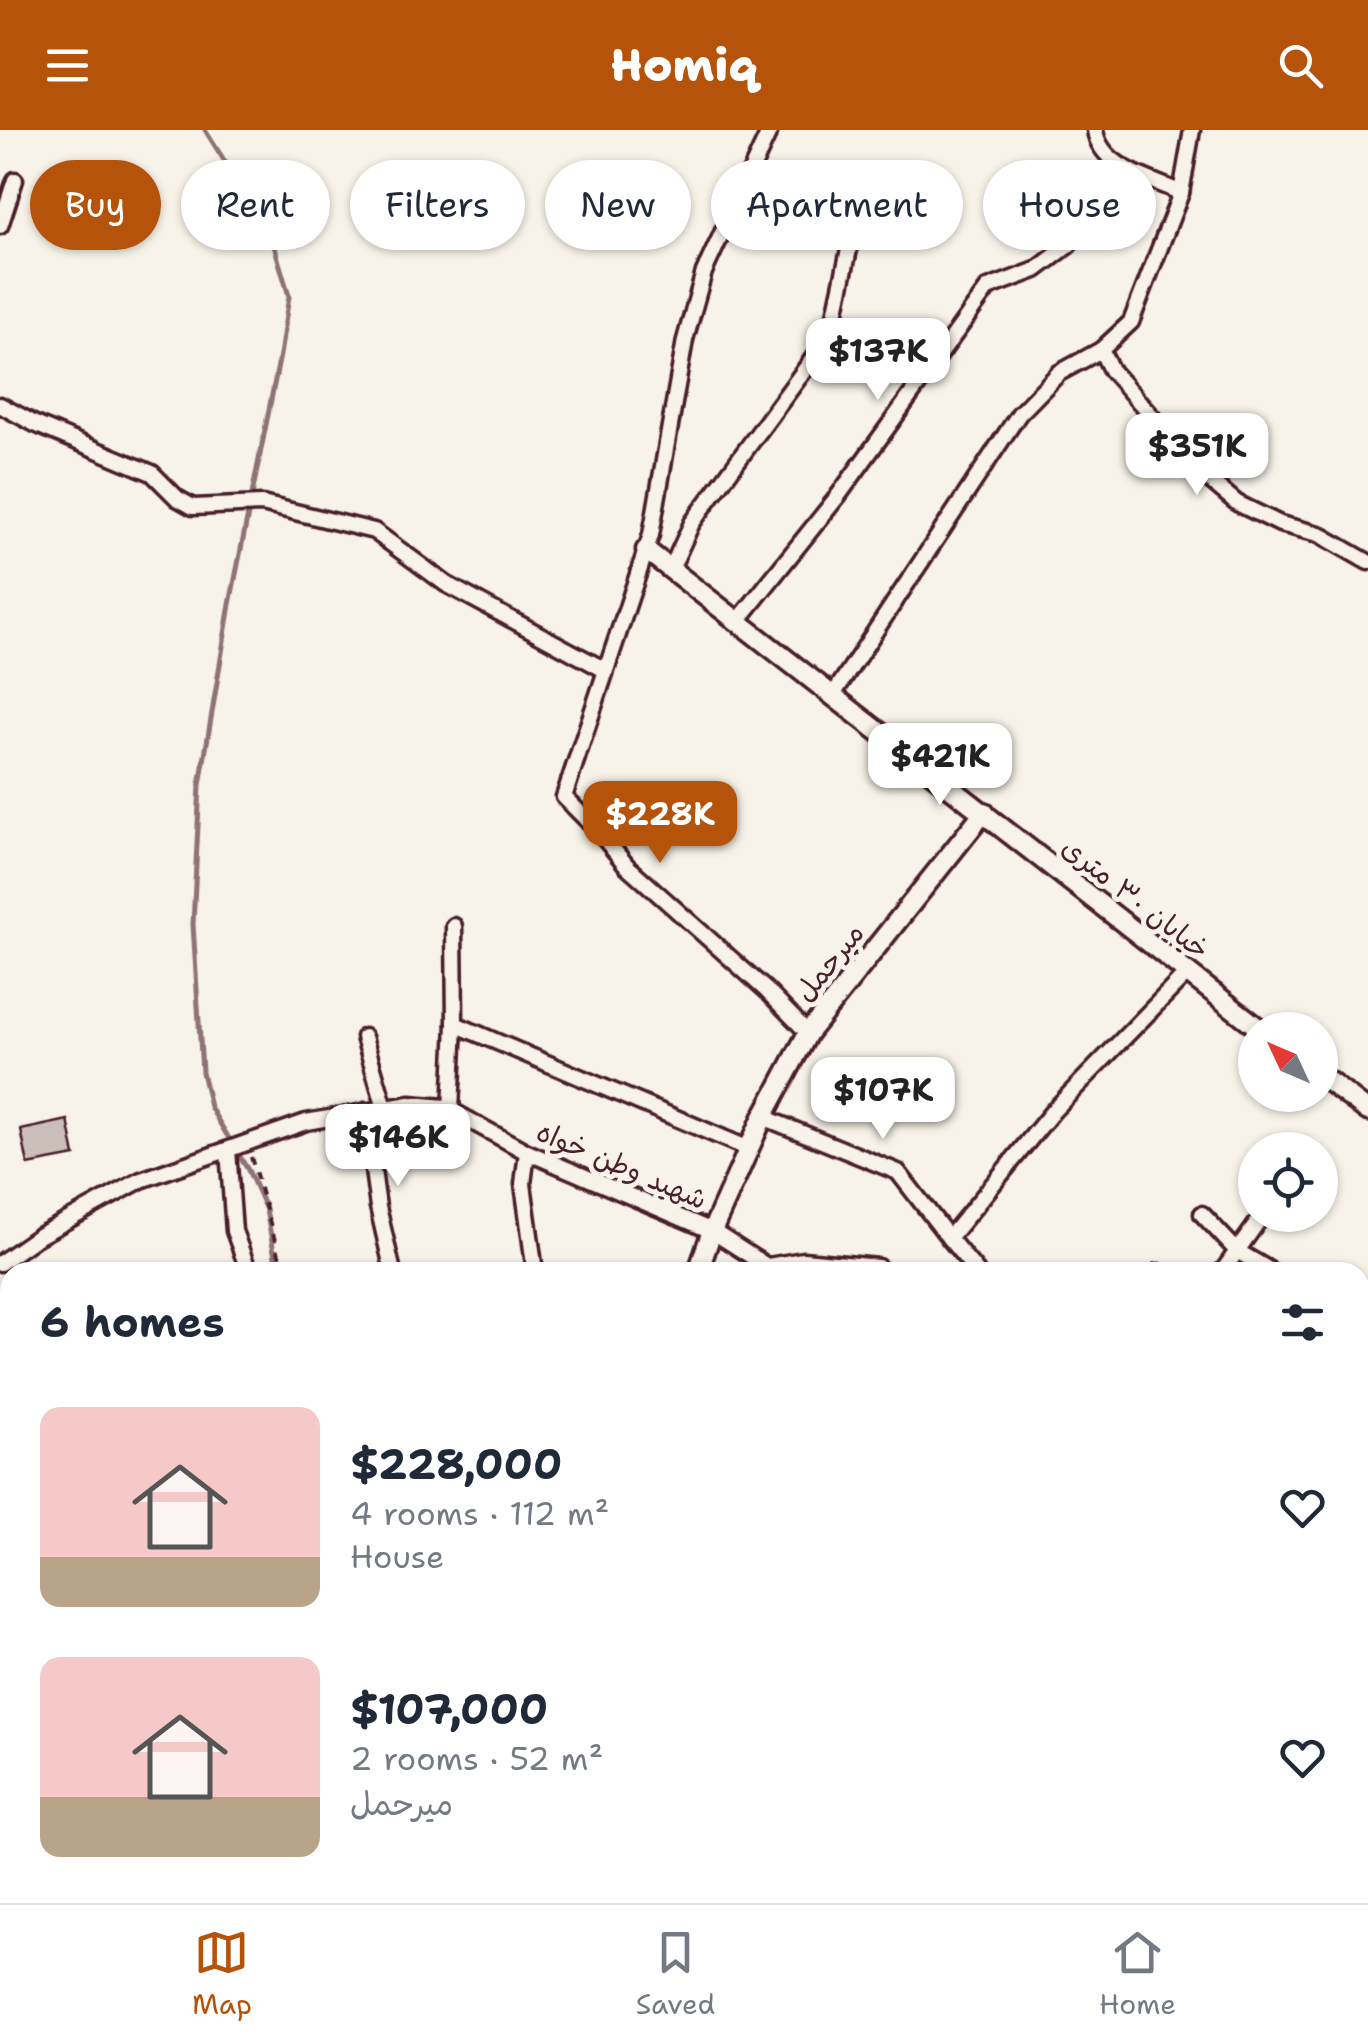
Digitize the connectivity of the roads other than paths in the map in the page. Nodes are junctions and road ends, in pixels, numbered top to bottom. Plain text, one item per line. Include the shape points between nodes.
1 (770, 130) edge
2 (1095, 130) edge
3 (1192, 130) edge
4 (16, 180) dead end
5 (1182, 193) junction
6 (0, 226) edge
7 (850, 250) edge
8 (1062, 250) edge
9 (1101, 350) junction
10 (0, 405) edge
11 (646, 550) junction
12 (1368, 562) edge
13 (671, 569) junction
14 (738, 621) junction
15 (605, 670) junction
16 (833, 695) junction
17 (984, 812) junction
18 (454, 926) dead end
19 (1187, 973) junction
20 (1238, 1012) edge
21 (455, 1024) junction
22 (808, 1033) junction
23 (364, 1037) dead end
24 (1338, 1088) edge
25 (386, 1108) junction
26 (451, 1110) junction
27 (1368, 1111) edge
28 (366, 1112) junction
29 (763, 1117) junction
30 (749, 1149) junction
31 (228, 1150) junction
32 (526, 1152) junction
33 (1202, 1214) dead end
34 (712, 1231) junction
35 (1251, 1232) edge
36 (949, 1238) junction
37 (1237, 1251) junction
38 (3, 1262) edge
39 (246, 1262) edge
40 (390, 1262) edge
41 (534, 1262) edge
42 (701, 1262) edge
43 (761, 1262) edge
44 (796, 1262) edge
45 (822, 1262) edge
46 (969, 1262) edge
47 (1229, 1262) edge
48 (1256, 1262) edge

1 - 11 street via 704,272
2 - 5 street via 1110,160
3 - 5 street
4 - 6 street
5 - 9 street via 1130,322
7 - 13 street via 830,334 692,523
8 - 14 street via 1036,270 988,288
9 - 12 street via 1206,477 1237,503 1319,534
9 - 16 street via 1059,373 1018,414
10 - 15 street via 152,473 192,507 262,504 374,531 446,584
11 - 13 street, خیابان ۳۰ متری
11 - 15 street
13 - 14 street, خیابان ۳۰ متری
14 - 16 street, خیابان ۳۰ متری
15 - 22 street via 564,797 628,866
16 - 17 street, خیابان ۳۰ متری
17 - 19 street, خیابان ۳۰ متری
17 - 22 street, میرحمل
18 - 21 street
19 - 20 street, خیابان ۳۰ متری
19 - 36 street via 1053,1111
21 - 26 street
21 - 30 street
22 - 29 street, میرحمل
23 - 25 street
24 - 27 street
25 - 26 street, شهید وطن خواه
25 - 28 street, شهید وطن خواه
26 - 32 street, شهید وطن خواه
28 - 31 street, شهید وطن خواه via 306,1122
28 - 40 street
29 - 30 street, میرحمل
29 - 36 street via 898,1172
30 - 34 street, میرحمل
31 - 38 street, شهید وطن خواه via 142,1180
31 - 39 street via 234,1231
32 - 34 street, شهید وطن خواه
32 - 41 street via 523,1184
33 - 37 street
34 - 42 street, میرحمل
34 - 43 street, شهید وطن خواه
35 - 37 street
36 - 46 street
37 - 47 street
37 - 48 street
44 - 45 street

